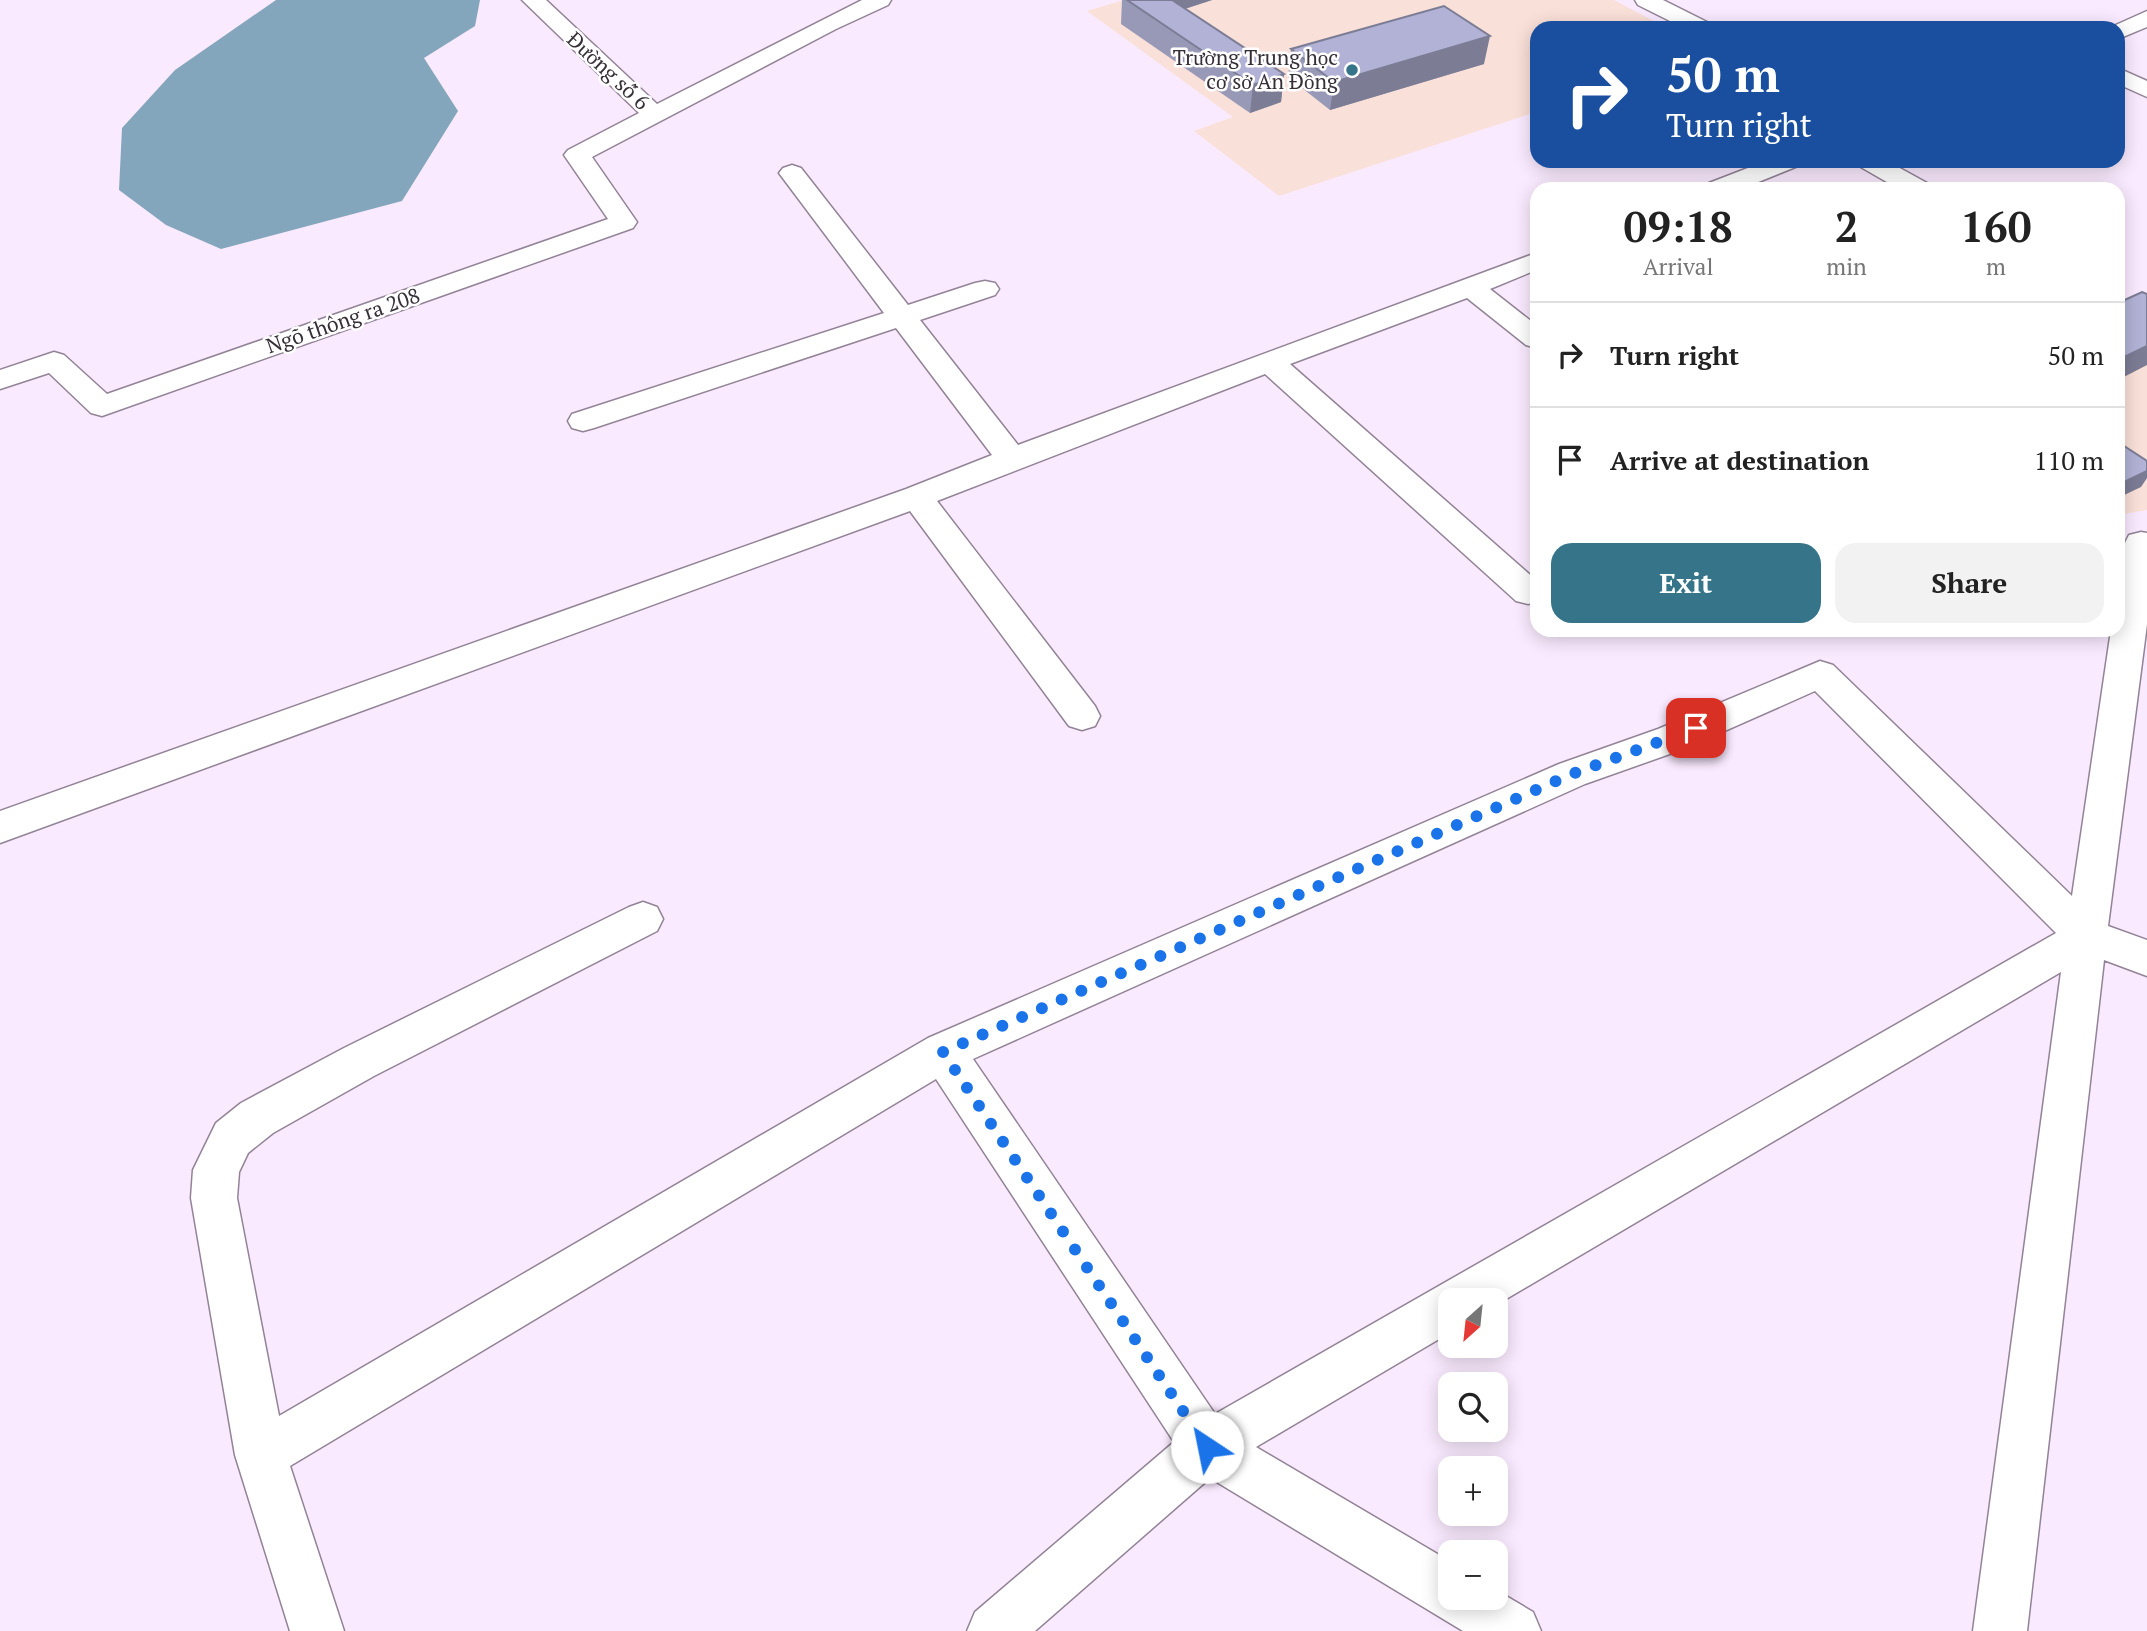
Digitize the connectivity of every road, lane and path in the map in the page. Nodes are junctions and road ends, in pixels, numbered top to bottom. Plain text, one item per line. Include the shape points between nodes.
1 (533, 0) edge
2 (819, 0) edge
3 (880, 0) edge
4 (1646, 0) edge
5 (841, 18) junction
6 (2147, 18) edge
7 (1687, 21) edge
8 (2125, 29) edge
9 (2125, 79) edge
10 (2147, 90) edge
11 (654, 114) junction
12 (1771, 168) edge
13 (1880, 168) edge
14 (792, 173) dead end
15 (1736, 182) edge
16 (1906, 182) edge
17 (1530, 263) edge
18 (1471, 287) junction
19 (985, 289) dead end
20 (901, 318) junction
21 (1530, 334) edge
22 (1271, 363) junction
23 (0, 380) edge
24 (583, 421) dead end
25 (1011, 458) junction
26 (917, 497) junction
27 (2141, 543) dead end
28 (1528, 592) dead end
29 (1082, 716) dead end
30 (0, 827) edge
31 (643, 919) dead end
32 (2086, 936) junction
33 (2147, 958) edge
34 (943, 1052) junction
35 (1480, 1288) edge
36 (1438, 1313) edge
37 (1207, 1447) junction
38 (261, 1455) junction
39 (1438, 1585) edge
40 (1479, 1610) edge
41 (996, 1630) edge
42 (317, 1631) edge
43 (1514, 1631) edge
44 (2000, 1631) edge

1 - 11 street, Đường số 6
2 - 5 street
3 - 5 street
4 - 7 street
5 - 11 street
6 - 8 street
9 - 10 street
11 - 23 street, Ngõ thông ra 208 via 578,155 624,222 102,406 54,360
12 - 15 street
13 - 16 street
14 - 20 street
17 - 18 street
18 - 21 street
18 - 22 street
19 - 20 street
20 - 24 street
20 - 25 street
22 - 25 street
22 - 28 street
25 - 26 street
26 - 29 street
26 - 30 street
27 - 32 street
31 - 38 street via 359,1062 257,1118 232,1138 216,1170 214,1198
32 - 33 street
32 - 34 street via 1820,674 1671,739 1572,774
32 - 35 street
32 - 44 street
34 - 37 street
34 - 38 street
36 - 37 street
37 - 39 street
37 - 41 street
38 - 42 street
40 - 43 street

